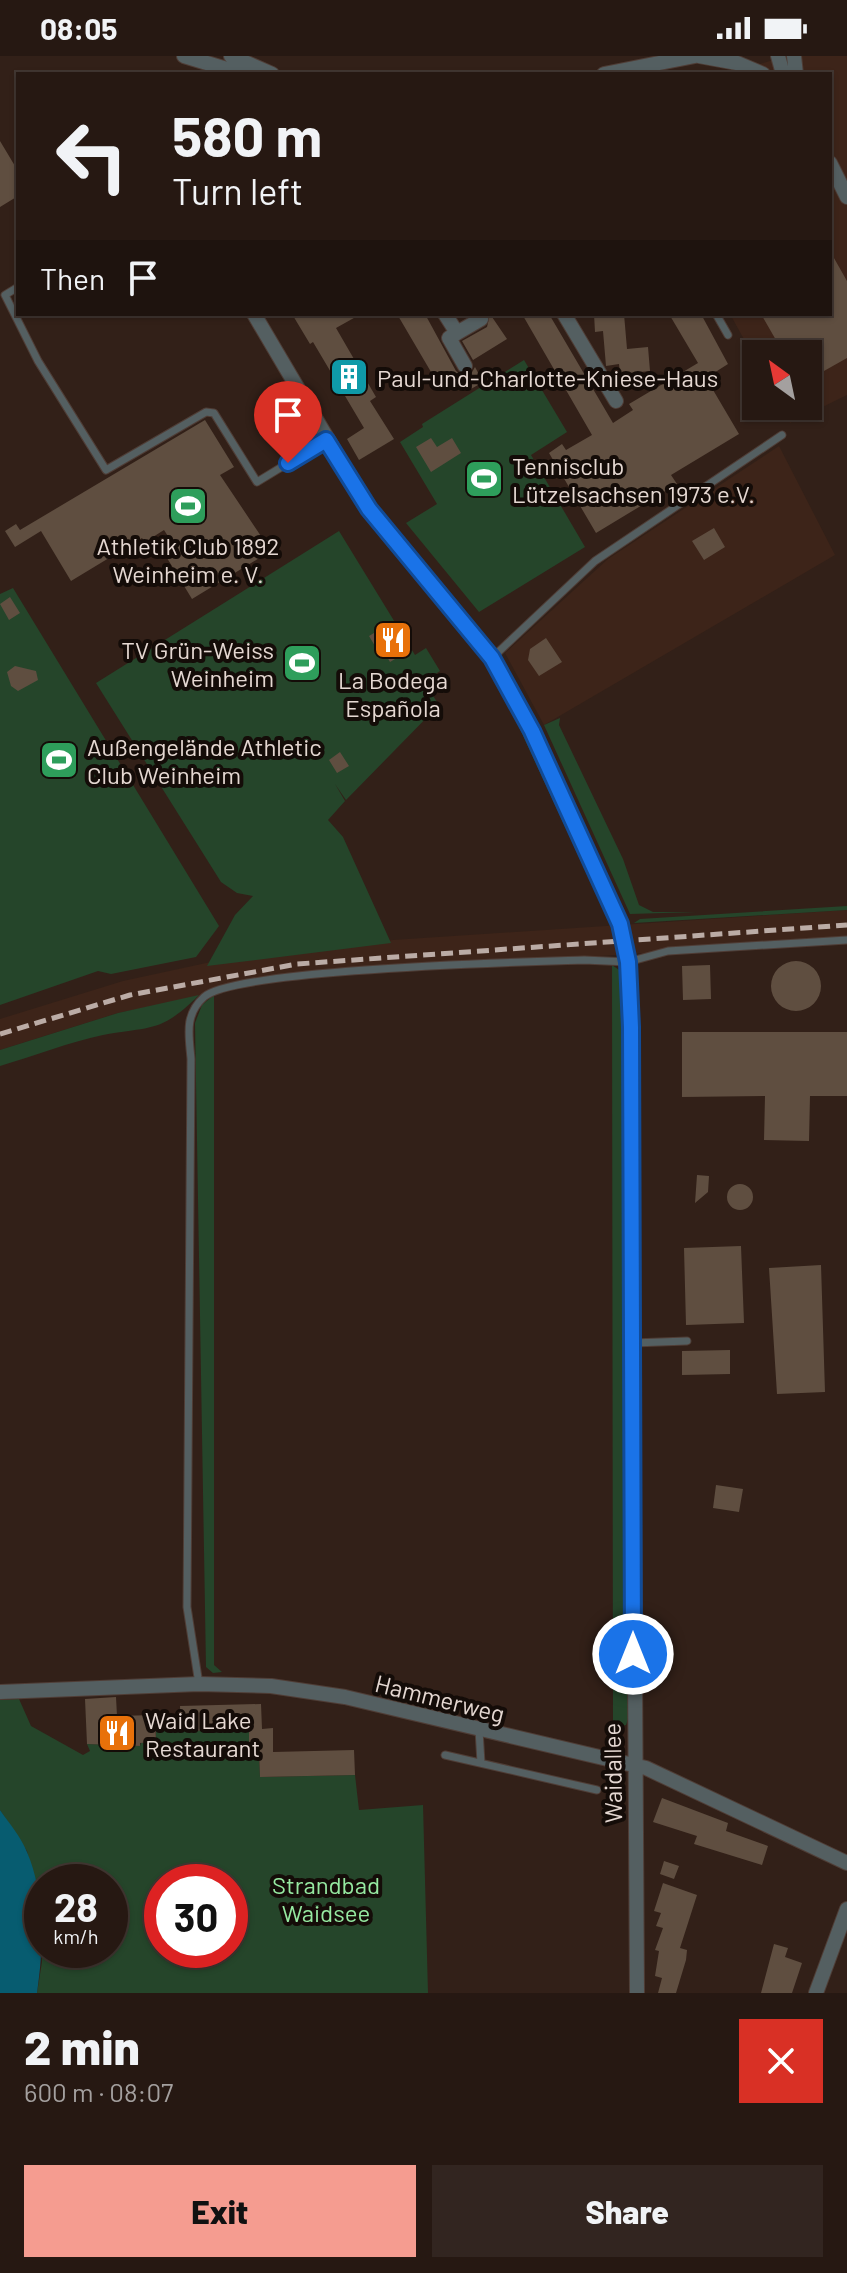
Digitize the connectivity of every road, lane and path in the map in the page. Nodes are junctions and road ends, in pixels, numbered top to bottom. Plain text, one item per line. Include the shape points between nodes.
1 (184, 56) edge
2 (231, 56) edge
3 (689, 57) edge
4 (209, 69) edge
5 (229, 72) edge
6 (267, 72) edge
7 (614, 72) edge
8 (758, 72) edge
9 (832, 167) edge
10 (847, 197) edge
11 (16, 288) edge
12 (255, 316) edge
13 (446, 316) edge
14 (565, 316) edge
15 (717, 316) edge
16 (481, 319) dead end
17 (457, 333) junction
18 (728, 335) dead end
19 (465, 366) dead end
20 (616, 401) dead end
21 (782, 435) dead end
22 (326, 440) junction
23 (492, 658) junction
24 (847, 940) edge
25 (628, 962) junction
26 (687, 1341) dead end
27 (632, 1343) junction
28 (199, 1684) junction
29 (0, 1692) edge
30 (479, 1730) junction
31 (445, 1755) dead end
32 (481, 1763) junction
33 (634, 1766) junction
34 (597, 1790) dead end
35 (847, 1863) edge
36 (847, 1909) edge
37 (637, 1993) edge
38 (816, 1993) edge

1 - 4 street
2 - 6 street
3 - 7 street
3 - 8 street via 737,63
4 - 5 street
9 - 10 street
11 - 22 lane via 5,295 38,361 106,470 196,416 214,413 257,482
12 - 22 street, Waidallee
13 - 17 street
14 - 20 street
15 - 18 lane
16 - 17 street
17 - 19 street via 449,338
21 - 23 lane via 595,561
22 - 23 street, Waidallee via 369,509
23 - 25 street, Waidallee via 610,897
24 - 25 lane via 668,951
25 - 27 street, Waidallee
25 - 28 lane via 310,976 231,986 206,995 194,1008 188,1019 187,1607
26 - 27 lane
27 - 33 street, Waidallee
28 - 29 street, Hammerweg
28 - 30 street, Hammerweg via 271,1686 345,1697
30 - 32 lane
30 - 33 street, Hammerweg
31 - 32 lane
32 - 34 lane
33 - 35 street, Hammerweg
33 - 37 street, Waidallee
36 - 38 street

